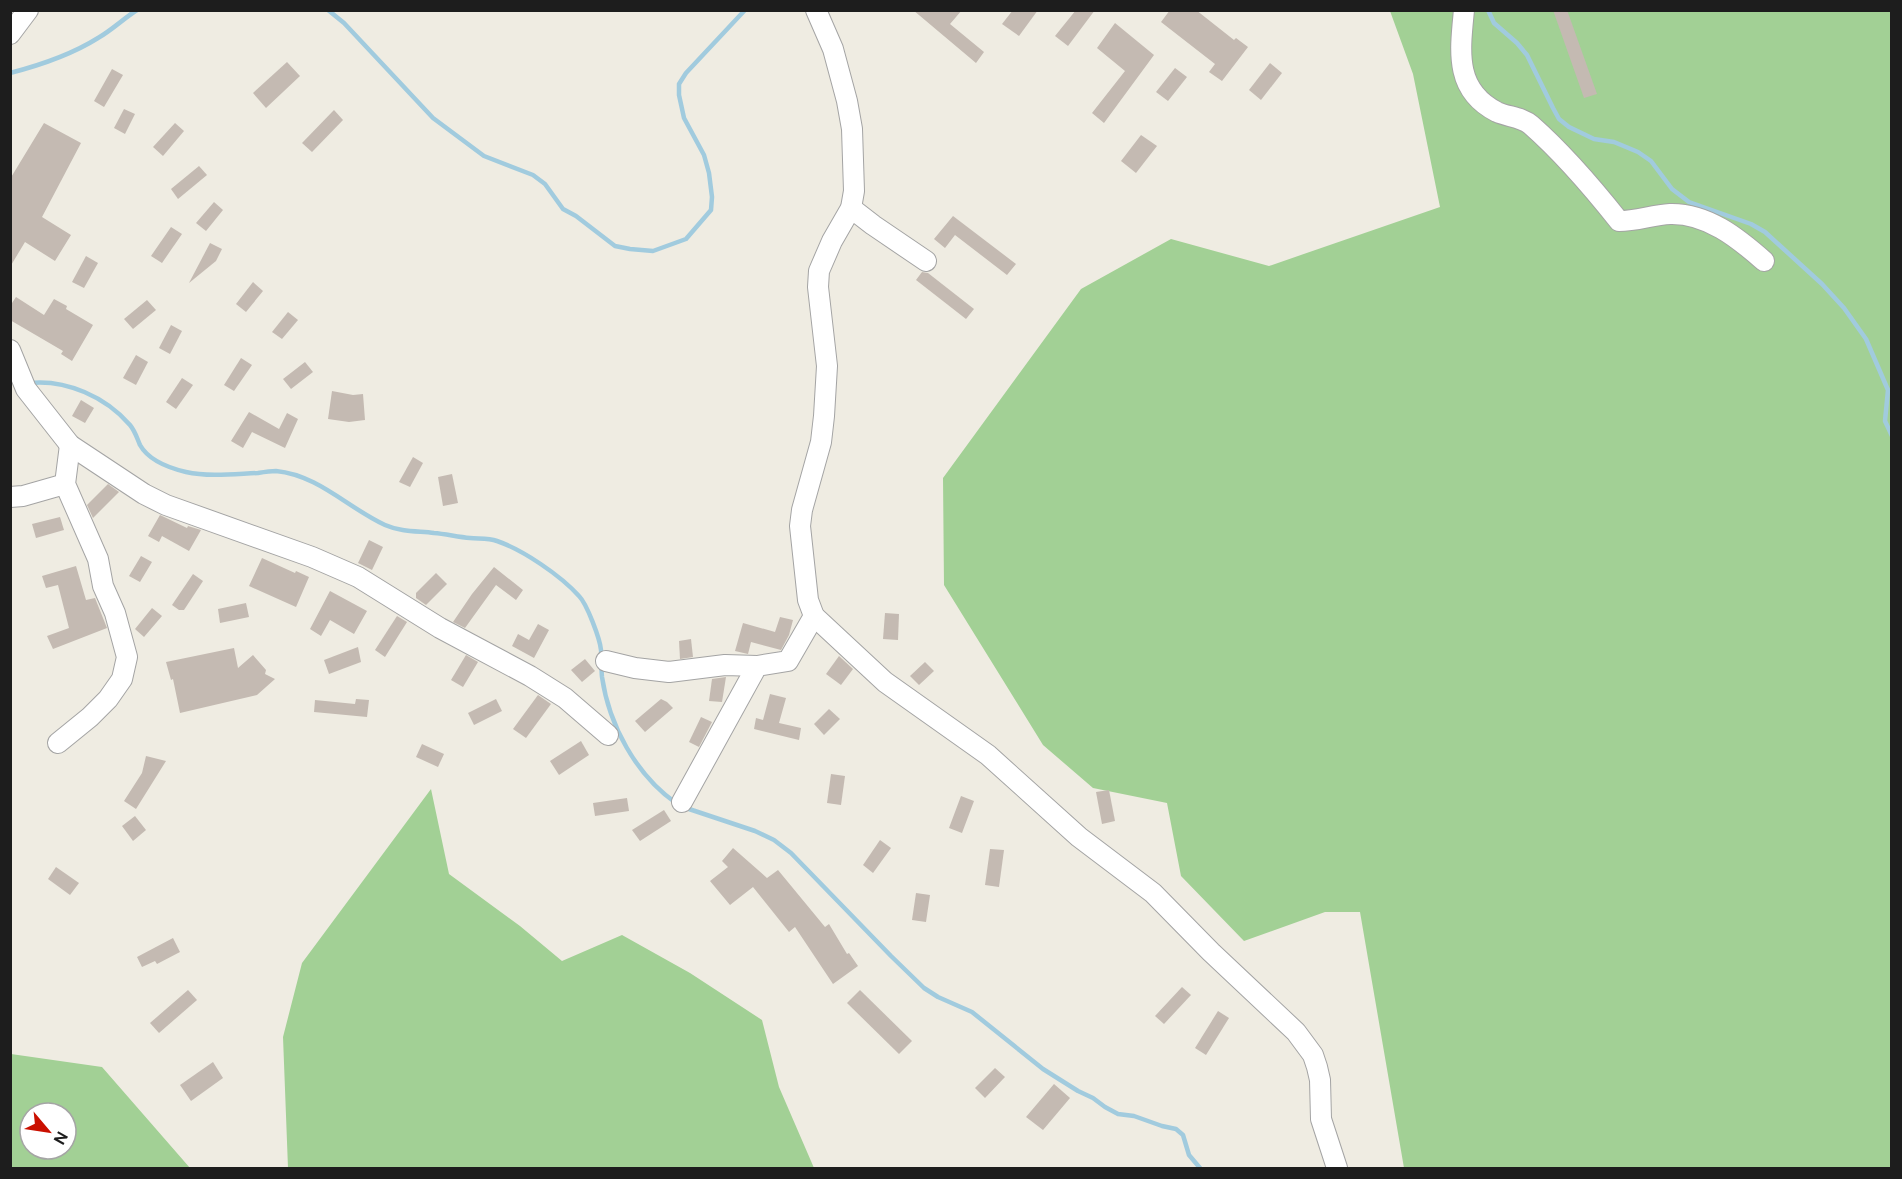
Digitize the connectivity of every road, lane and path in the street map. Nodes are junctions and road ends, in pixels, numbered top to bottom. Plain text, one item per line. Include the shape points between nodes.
1 (28, 10) edge
2 (1464, 10) edge
3 (824, 15) edge
4 (10, 34) edge
5 (851, 208) junction
6 (926, 261) dead end
7 (1764, 261) dead end
8 (10, 350) edge
9 (70, 445) junction
10 (65, 484) junction
11 (10, 497) edge
12 (814, 616) junction
13 (606, 661) dead end
14 (757, 666) junction
15 (608, 735) dead end
16 (58, 743) dead end
17 (682, 802) dead end
18 (1337, 1168) edge

1 - 4 street
2 - 7 street via 1460,57 1474,93 1499,113 1529,123 1572,164 1619,221 1683,214 1733,235
3 - 5 street via 852,129
5 - 6 street
5 - 12 street via 819,271 827,366 824,416 800,526 807,600
8 - 9 street via 24,383
9 - 10 street
9 - 15 street via 166,505 358,577 440,628 530,676
10 - 11 street
10 - 16 street via 98,559 127,657 122,679 108,699
12 - 14 street via 788,661
12 - 18 street via 885,682 988,755 1079,837 1152,893 1296,1032 1317,1066 1321,1119
13 - 14 street via 669,672 725,665
14 - 17 street

